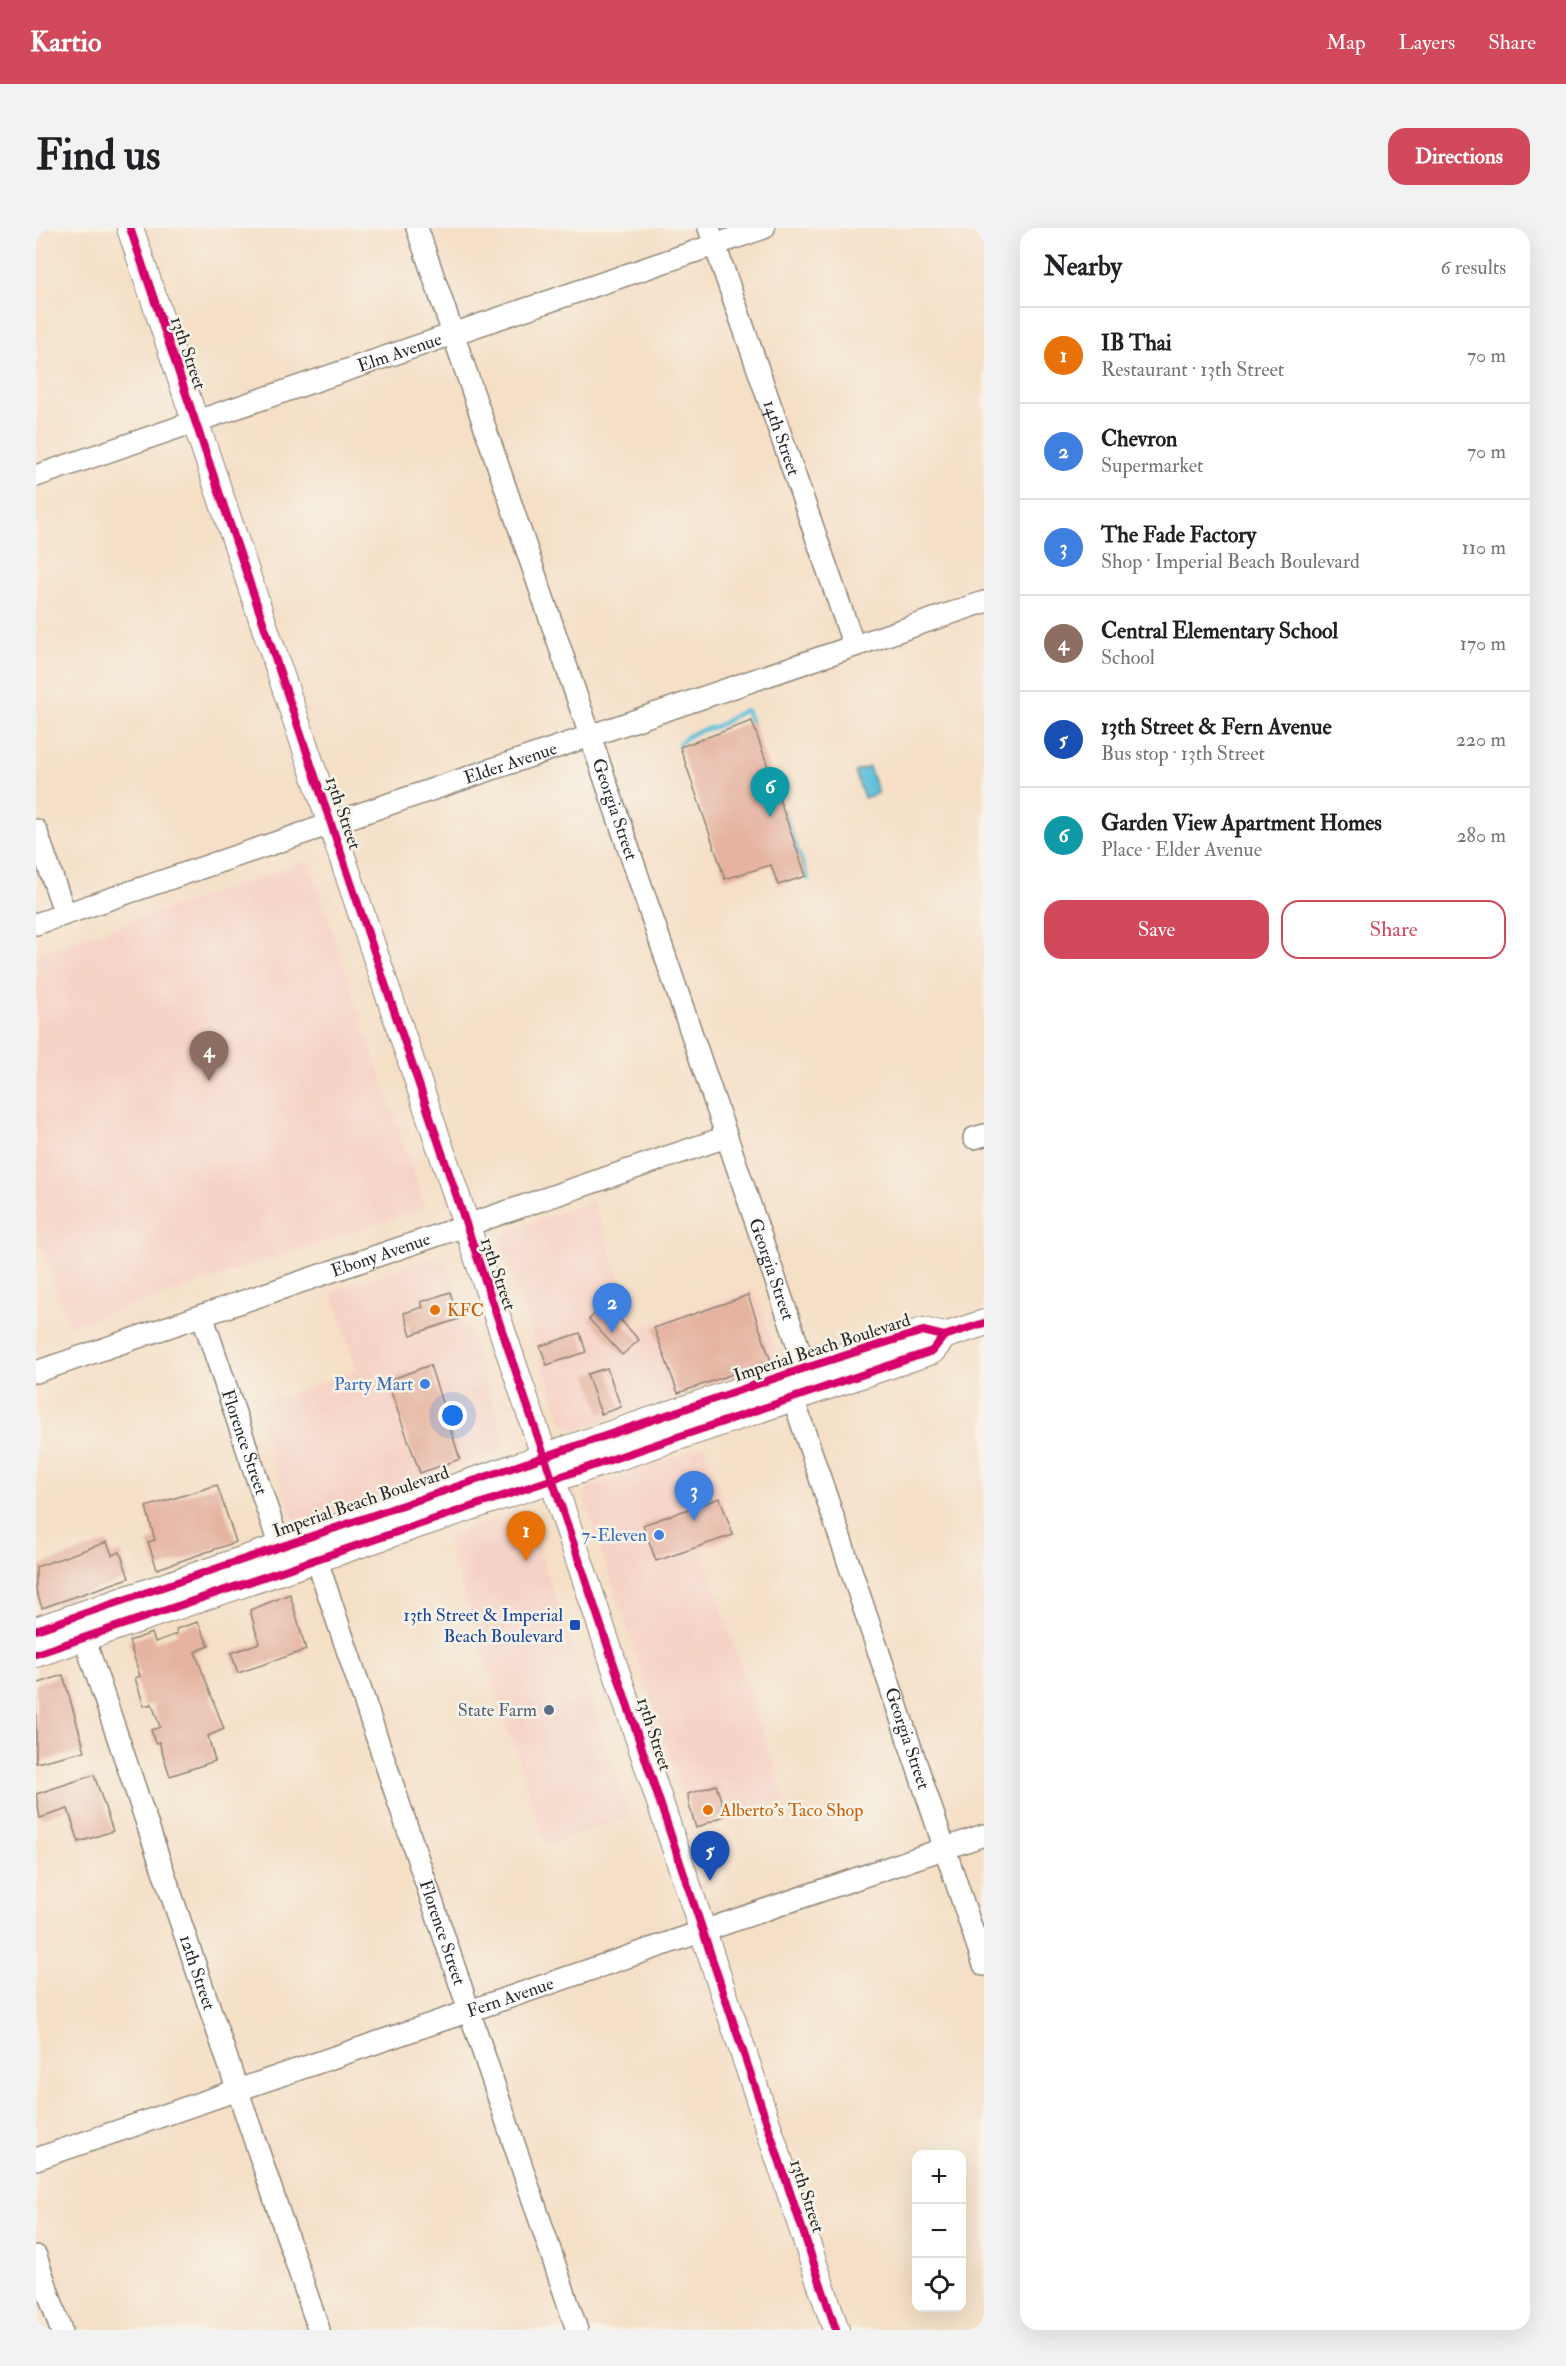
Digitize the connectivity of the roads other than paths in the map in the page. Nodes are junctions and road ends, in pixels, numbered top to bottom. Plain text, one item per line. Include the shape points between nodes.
1 (130, 228) edge
2 (417, 228) edge
3 (764, 228) edge
4 (712, 236) edge
5 (453, 334) junction
6 (196, 422) junction
7 (36, 476) edge
8 (984, 602) edge
9 (854, 646) junction
10 (589, 736) junction
11 (330, 824) junction
12 (36, 830) edge
13 (65, 914) junction
14 (36, 924) edge
15 (726, 1137) junction
16 (466, 1225) junction
17 (201, 1315) junction
18 (984, 1323) edge
19 (36, 1372) edge
20 (799, 1382) junction
21 (544, 1455) junction
22 (552, 1479) junction
23 (313, 1547) junction
24 (284, 1557) junction
25 (81, 1627) junction
26 (36, 1630) edge
27 (36, 1654) edge
28 (984, 1835) edge
29 (945, 1849) junction
30 (703, 1932) junction
31 (984, 1965) edge
32 (469, 2012) junction
33 (238, 2090) junction
34 (36, 2158) edge
35 (36, 2256) edge
36 (61, 2330) edge
37 (319, 2330) edge
38 (577, 2330) edge
39 (836, 2330) edge

1 - 6 main road, 13th Street
2 - 5 street, Georgia Street
3 - 4 street, Elm Avenue
4 - 5 street, Elm Avenue
4 - 9 street, 14th Street
5 - 6 street, Elm Avenue
5 - 10 street, Georgia Street
6 - 7 street, Elm Avenue
6 - 11 main road, 13th Street
8 - 9 street, Elder Avenue
9 - 10 street, Elder Avenue
10 - 11 street, Elder Avenue
10 - 15 street, Georgia Street
11 - 13 street, Elder Avenue
11 - 16 main road, 13th Street
12 - 13 street
13 - 14 street, Elder Avenue
15 - 16 street, Ebony Avenue
15 - 20 street, Georgia Street
16 - 17 street, Ebony Avenue
16 - 21 main road, 13th Street
17 - 19 street, Ebony Avenue
17 - 24 street, Florence Street
18 - 20 main road, Imperial Beach Boulevard via 944,1336 932,1350
20 - 21 main road, Imperial Beach Boulevard
20 - 22 main road, Imperial Beach Boulevard
20 - 29 street, Georgia Street
21 - 22 main road, 13th Street
21 - 23 main road, Imperial Beach Boulevard
22 - 23 main road, Imperial Beach Boulevard
22 - 30 main road, 13th Street
23 - 24 main road, Imperial Beach Boulevard
23 - 32 street, Florence Street
24 - 25 main road, Imperial Beach Boulevard
25 - 26 main road, Imperial Beach Boulevard
25 - 27 main road, Imperial Beach Boulevard
25 - 33 street, 12th Street
28 - 29 street, Fern Avenue
29 - 30 street, Fern Avenue
29 - 31 street, Georgia Street
30 - 32 street, Fern Avenue
30 - 39 main road, 13th Street
32 - 33 street, Fern Avenue
32 - 38 street, Florence Street
33 - 34 street, Fern Avenue
33 - 37 street, 12th Street
35 - 36 street

